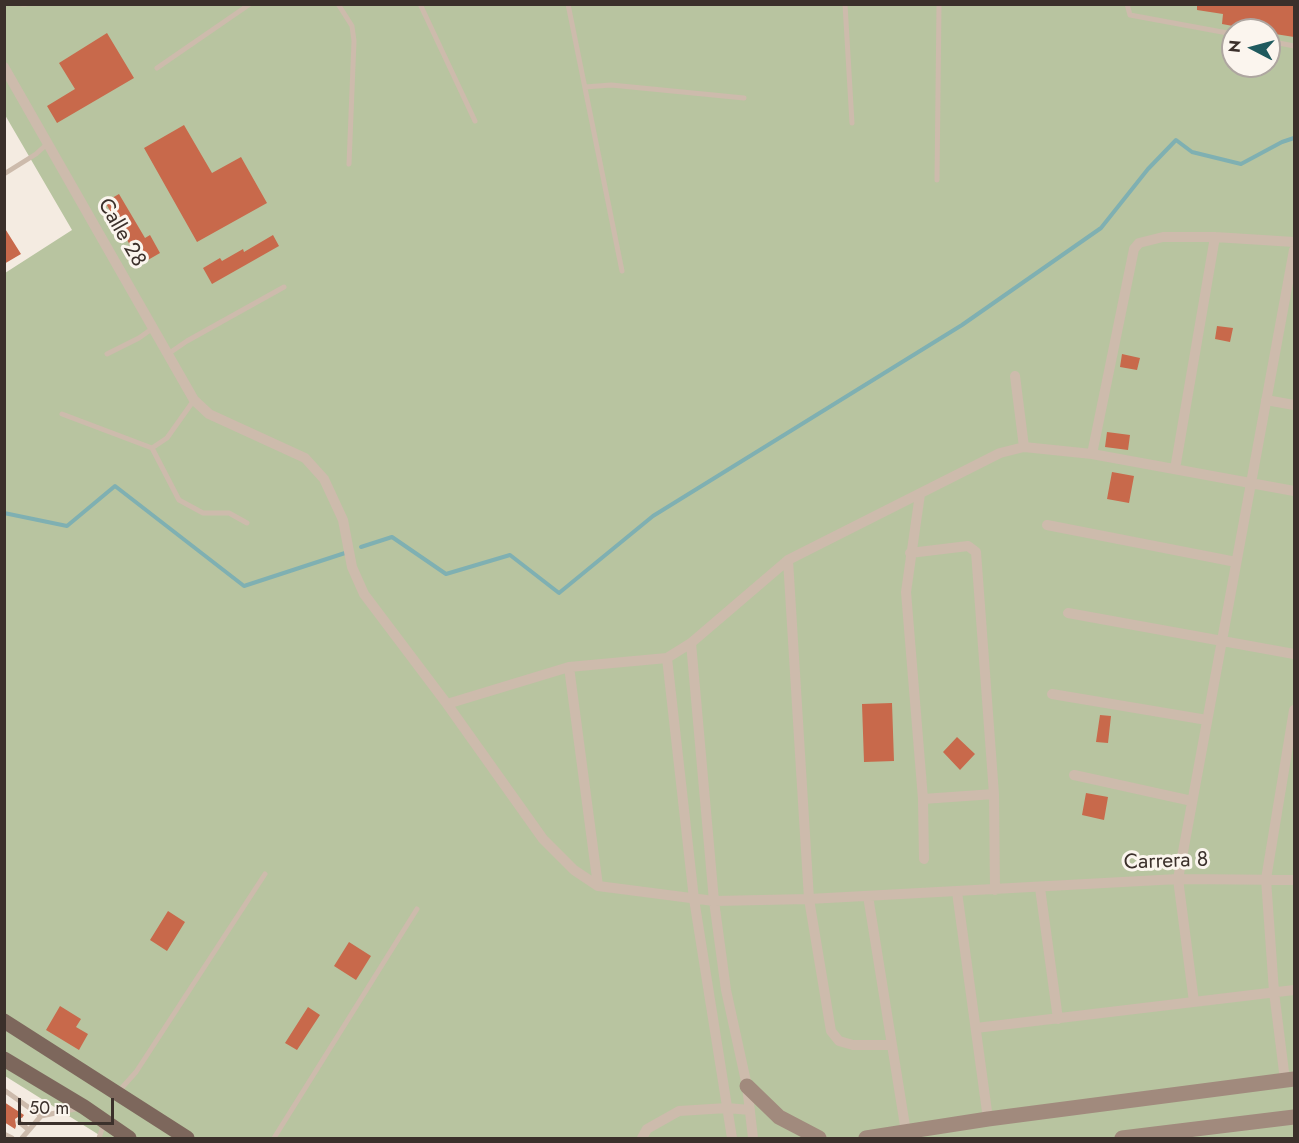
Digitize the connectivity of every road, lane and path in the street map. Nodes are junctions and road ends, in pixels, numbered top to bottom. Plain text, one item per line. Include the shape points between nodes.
1 (250, 4) edge
2 (338, 4) edge
3 (420, 4) edge
4 (568, 4) edge
5 (845, 4) edge
6 (939, 4) edge
7 (1127, 4) edge
8 (1221, 32) edge
9 (4, 67) edge
10 (157, 68) dead end
11 (585, 87) junction
12 (744, 98) dead end
13 (475, 121) dead end
14 (852, 123) dead end
15 (47, 144) junction
16 (349, 164) dead end
17 (4, 174) edge
18 (937, 180) dead end
19 (1215, 237) junction
20 (1294, 242) edge
21 (1294, 250) edge
22 (622, 271) dead end
23 (284, 287) dead end
24 (153, 328) junction
25 (107, 354) dead end
26 (168, 354) junction
27 (1015, 376) dead end
28 (194, 400) junction
29 (1266, 400) junction
30 (1294, 405) edge
31 (62, 414) dead end
32 (1024, 447) junction
33 (152, 448) junction
34 (1092, 454) junction
35 (1174, 469) junction
36 (1251, 483) junction
37 (1294, 491) edge
38 (920, 494) junction
39 (247, 524) dead end
40 (1047, 525) dead end
41 (910, 553) junction
42 (788, 560) junction
43 (1236, 562) junction
44 (1068, 613) dead end
45 (1222, 640) junction
46 (691, 643) junction
47 (1294, 654) edge
48 (667, 658) junction
49 (569, 667) junction
50 (1052, 694) dead end
51 (447, 705) junction
52 (1294, 710) edge
53 (1207, 720) junction
54 (1074, 775) dead end
55 (994, 794) junction
56 (923, 799) junction
57 (1192, 801) junction
58 (924, 859) dead end
59 (265, 874) dead end
60 (1178, 879) junction
61 (1266, 879) junction
62 (1294, 880) edge
63 (598, 886) junction
64 (1040, 888) junction
65 (995, 890) junction
66 (957, 892) junction
67 (868, 896) junction
68 (694, 899) junction
69 (809, 900) junction
70 (714, 901) junction
71 (417, 909) dead end
72 (1294, 990) edge
73 (1274, 993) junction
74 (1194, 1002) junction
75 (1058, 1019) junction
76 (4, 1021) edge
77 (976, 1028) junction
78 (892, 1045) junction
79 (4, 1059) edge
80 (1290, 1079) edge
81 (747, 1086) junction
82 (4, 1090) edge
83 (118, 1092) junction
84 (84, 1107) junction
85 (727, 1108) junction
86 (750, 1110) junction
87 (41, 1116) junction
88 (1294, 1117) edge
89 (988, 1119) junction
90 (19, 1122) dead end
91 (105, 1122) junction
92 (29, 1130) junction
93 (906, 1132) junction
94 (4, 1134) edge
95 (12, 1138) edge
96 (22, 1138) edge
97 (99, 1138) edge
98 (129, 1138) edge
99 (187, 1138) edge
100 (274, 1138) edge
101 (642, 1138) edge
102 (732, 1138) edge
103 (753, 1138) edge
104 (819, 1138) edge
105 (866, 1138) edge
106 (1122, 1138) edge

1 - 10 lane
2 - 16 lane via 352,26 354,41
3 - 13 lane
4 - 11 lane
5 - 14 lane
6 - 18 lane
7 - 8 lane via 1130,15
9 - 15 street, Calle 28
11 - 12 lane via 611,85
11 - 22 lane
15 - 17 lane
15 - 24 street, Calle 28
19 - 20 street
19 - 34 street via 1163,237 1139,243 1134,249
19 - 35 street
21 - 29 street
23 - 26 lane
24 - 25 lane
24 - 26 street, Calle 28
26 - 28 street, Calle 28
27 - 32 street
28 - 33 lane via 167,438
28 - 51 street, Calle 28 via 209,414 305,458 324,478 343,520 352,567 364,594
29 - 30 street
29 - 36 street
31 - 33 lane
32 - 34 street
32 - 38 street via 1000,453
33 - 39 lane via 179,500 203,513 229,513
34 - 35 street
35 - 36 street
36 - 37 street
36 - 43 street
38 - 41 street
38 - 42 street
40 - 43 street
41 - 55 street via 968,546 976,552
41 - 56 street via 906,592
42 - 46 street
42 - 69 street
43 - 45 street
44 - 45 street
45 - 47 street
45 - 53 street
46 - 48 street
46 - 70 street
48 - 49 street
48 - 68 street
49 - 51 street
49 - 63 street
50 - 53 street
51 - 63 street, Calle 28 via 543,839 574,870
52 - 61 street
53 - 57 street
54 - 57 street
55 - 56 street
55 - 65 street
56 - 58 street
57 - 60 street
59 - 83 lane via 136,1072
60 - 61 street, Carrera 8
60 - 64 street, Carrera 8
60 - 74 street
61 - 62 street, Carrera 8
61 - 73 street
63 - 68 street, Carrera 8
64 - 65 street, Carrera 8
64 - 75 street
65 - 66 street, Carrera 8
66 - 67 street, Carrera 8
66 - 77 street
67 - 69 street, Carrera 8
67 - 78 street
68 - 70 street, Carrera 8
68 - 85 street
69 - 70 street, Carrera 8
69 - 78 street via 831,1031 838,1041 853,1045
70 - 81 street via 726,990
71 - 100 lane
72 - 73 street
73 - 74 street
73 - 80 street
74 - 75 street
75 - 77 street
76 - 83 main road
77 - 89 street
78 - 93 street
79 - 84 main road
80 - 89 main road
81 - 86 street
81 - 104 main road via 779,1117
82 - 87 lane
83 - 99 main road
84 - 87 lane
84 - 91 main road
85 - 86 street
85 - 101 street via 679,1111 647,1129
85 - 102 street
86 - 103 street
87 - 92 lane
88 - 106 main road
89 - 93 main road
90 - 92 lane
91 - 97 lane
91 - 98 main road
92 - 96 lane
93 - 105 main road
94 - 95 lane

